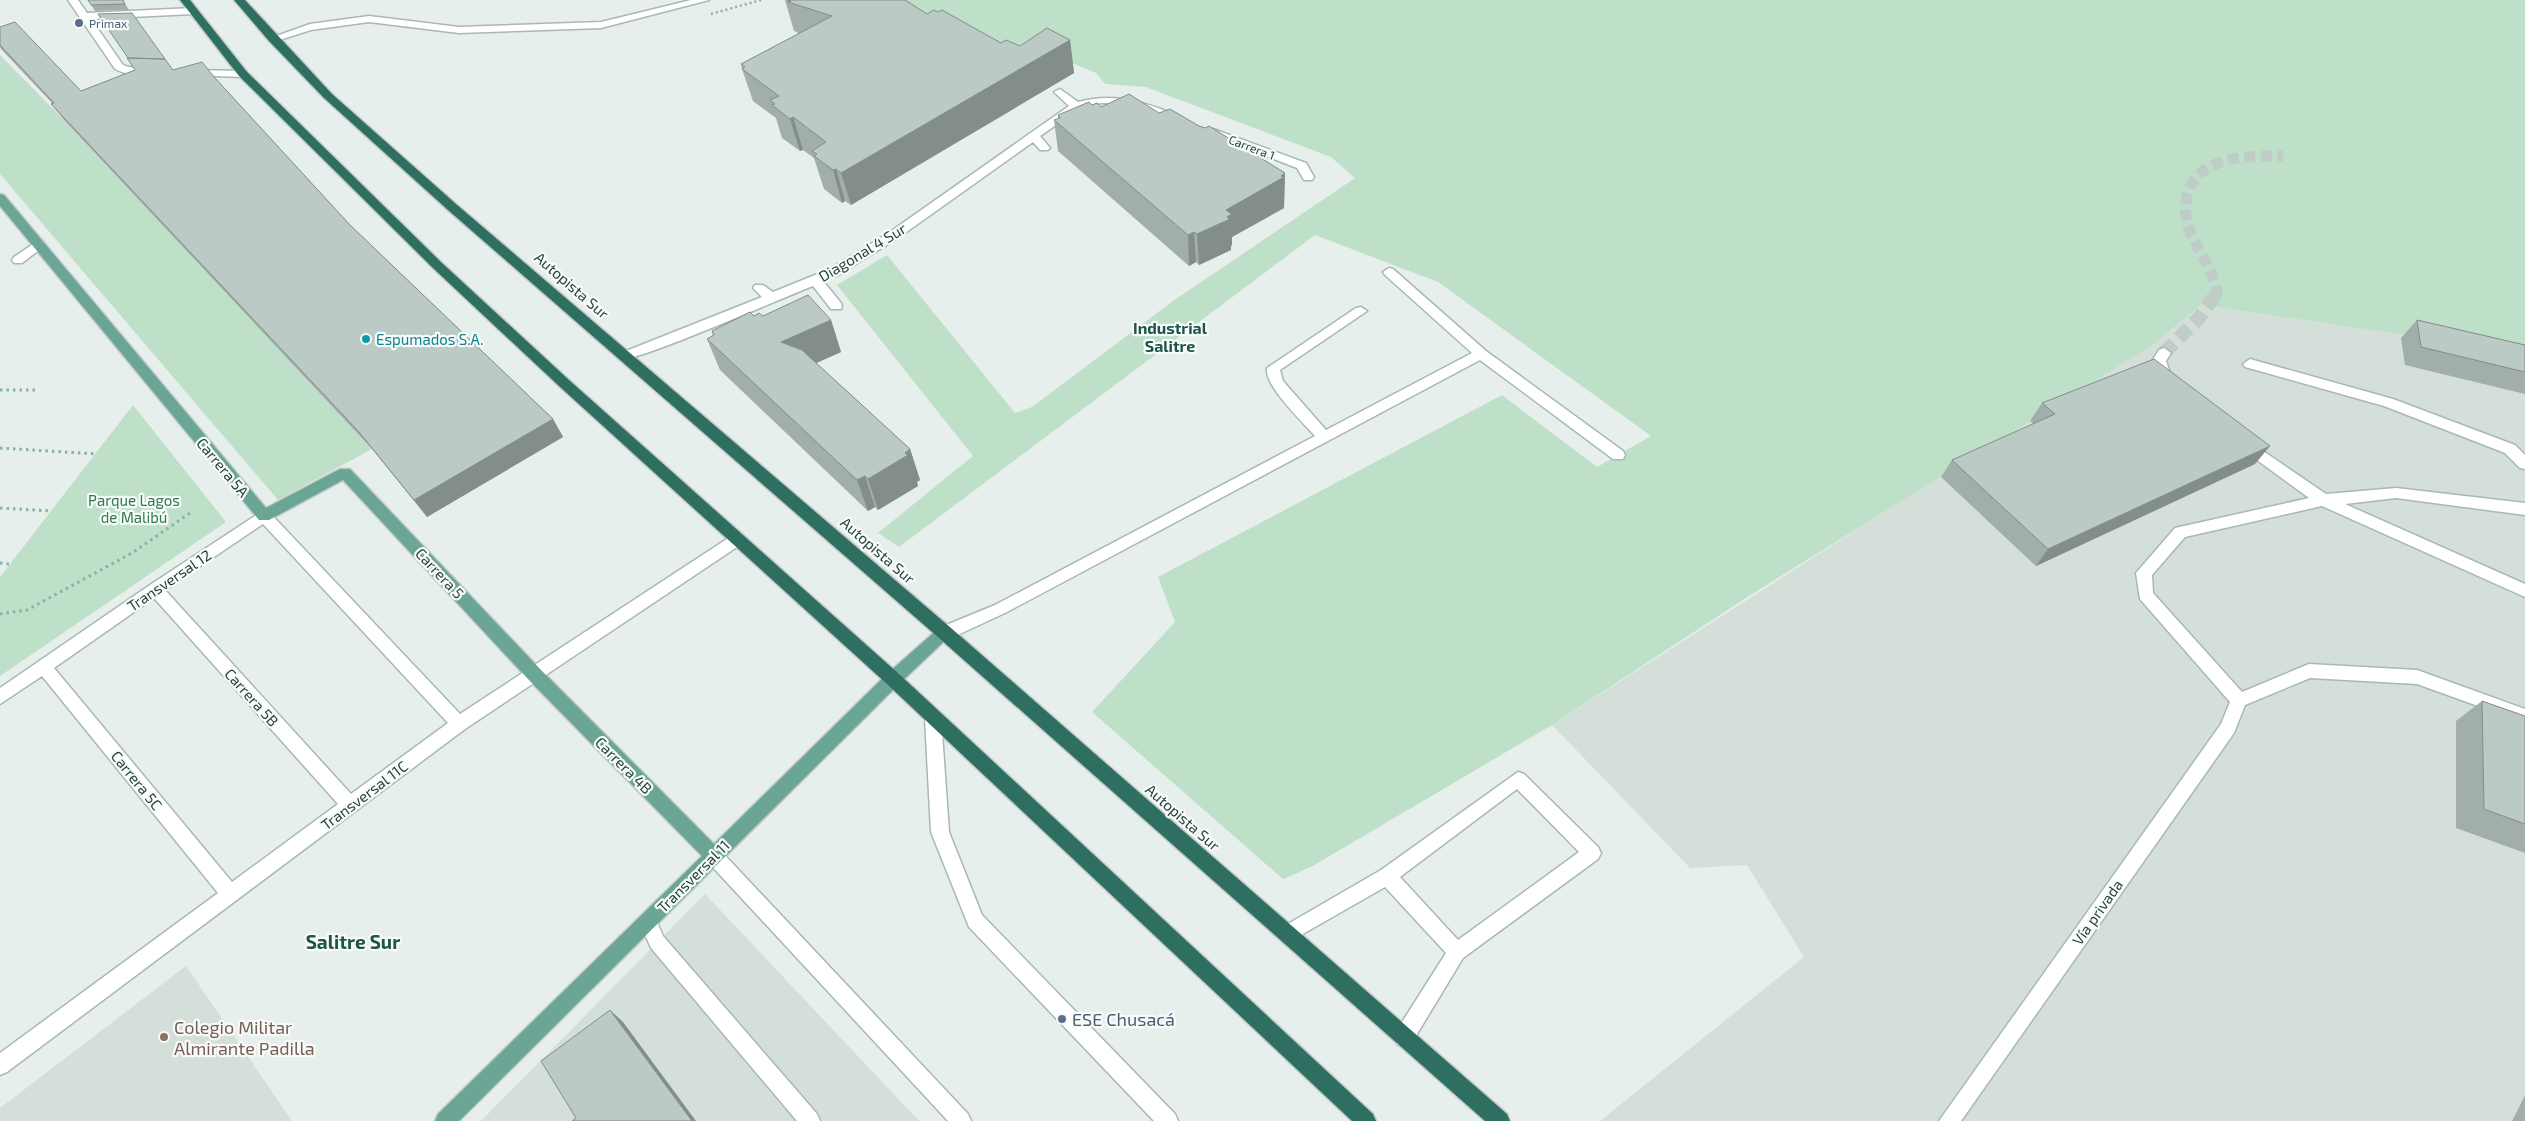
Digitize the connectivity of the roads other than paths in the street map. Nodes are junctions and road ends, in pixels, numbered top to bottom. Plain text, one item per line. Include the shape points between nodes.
1 (73, 0) edge
2 (185, 0) edge
3 (239, 0) edge
4 (704, 0) edge
5 (193, 11) junction
6 (84, 16) junction
7 (273, 39) junction
8 (165, 72) edge
9 (184, 73) edge
10 (243, 74) junction
11 (1060, 92) dead end
12 (1076, 106) junction
13 (1034, 136) junction
14 (1044, 148) dead end
15 (1308, 177) dead end
16 (966, 184) junction
17 (974, 194) dead end
18 (0, 198) edge
19 (39, 244) junction
20 (18, 260) dead end
21 (1389, 272) dead end
22 (815, 280) junction
23 (759, 288) dead end
24 (773, 298) junction
25 (836, 306) dead end
26 (1361, 311) dead end
27 (2164, 353) tunnel mouth
28 (1481, 354) junction
29 (626, 356) junction
30 (2250, 364) dead end
31 (2179, 395) edge
32 (2235, 436) edge
33 (1325, 438) junction
34 (1618, 455) dead end
35 (2525, 464) edge
36 (345, 473) joint
37 (2323, 500) junction
38 (2525, 509) edge
39 (264, 516) junction
40 (738, 539) junction
41 (155, 589) junction
42 (2525, 592) edge
43 (945, 634) junction
44 (44, 667) junction
45 (534, 674) junction
46 (893, 679) junction
47 (0, 697) edge
48 (2239, 700) junction
49 (2525, 716) edge
50 (934, 718) junction
51 (459, 724) junction
52 (350, 805) junction
53 (714, 855) junction
54 (1387, 876) junction
55 (230, 894) junction
56 (648, 921) junction
57 (1287, 934) junction
58 (1456, 952) junction
59 (1404, 1036) junction
60 (0, 1065) edge
61 (445, 1121) edge
62 (810, 1121) edge
63 (961, 1121) edge
64 (1168, 1121) edge
65 (1366, 1121) edge
66 (1500, 1121) edge
67 (1949, 1121) edge

1 - 6 street
2 - 5 highway
3 - 7 highway, Autopista Sur
4 - 7 street via 601,26 459,30 369,19 310,27
5 - 6 street
5 - 10 highway
6 - 8 street via 119,67 127,71
7 - 29 highway, Autopista Sur via 328,96
9 - 10 street
10 - 40 highway via 438,266
11 - 12 street
12 - 13 street, Diagonal 4 Sur
12 - 15 street, Carrera 1 via 1092,100 1129,101 1302,166
13 - 14 street
13 - 16 street, Diagonal 4 Sur
16 - 17 street
16 - 22 street, Diagonal 4 Sur via 894,235
18 - 19 main road, Carrera 5A
19 - 20 street
19 - 39 main road, Carrera 5A
21 - 28 street
22 - 24 street, Diagonal 4 Sur
22 - 25 street
23 - 24 street
24 - 29 street, Diagonal 4 Sur
26 - 33 street via 1274,368 1277,383
27 - 31 street via 2159,361 2161,371 2171,389
28 - 33 street
28 - 34 street
29 - 43 highway, Autopista Sur
30 - 35 street via 2388,402 2510,449
32 - 37 street
33 - 43 street via 1000,610
36 - 39 main road, Transversal 12
36 - 45 main road, Carrera 5
37 - 38 street via 2396,493
37 - 42 street
37 - 48 street via 2180,532 2144,573 2146,595
39 - 41 street, Transversal 12
39 - 51 street, Carrera 5A
40 - 45 street, Transversal 11C
40 - 46 highway
41 - 44 street, Transversal 12
41 - 52 street, Carrera 5B
43 - 46 main road, Transversal 11
43 - 57 highway, Autopista Sur
44 - 47 street, Transversal 12
44 - 55 street, Carrera 5C
45 - 51 street, Transversal 11C
45 - 53 main road, Carrera 4B
46 - 50 highway
46 - 53 main road, Transversal 11
48 - 49 street via 2309,670 2417,677
48 - 67 street, Vía privada via 2228,728
50 - 64 street via 940,832 975,921
50 - 65 highway
51 - 52 street, Transversal 11C
52 - 55 street, Transversal 11C
53 - 56 main road, Transversal 11
53 - 63 street
54 - 57 street
54 - 58 street
54 - 58 street via 1518,779 1592,853
55 - 60 street, Transversal 11C
56 - 61 main road, Transversal 11
56 - 62 street via 657,942
57 - 59 highway, Autopista Sur
58 - 59 street
59 - 66 highway, Autopista Sur

